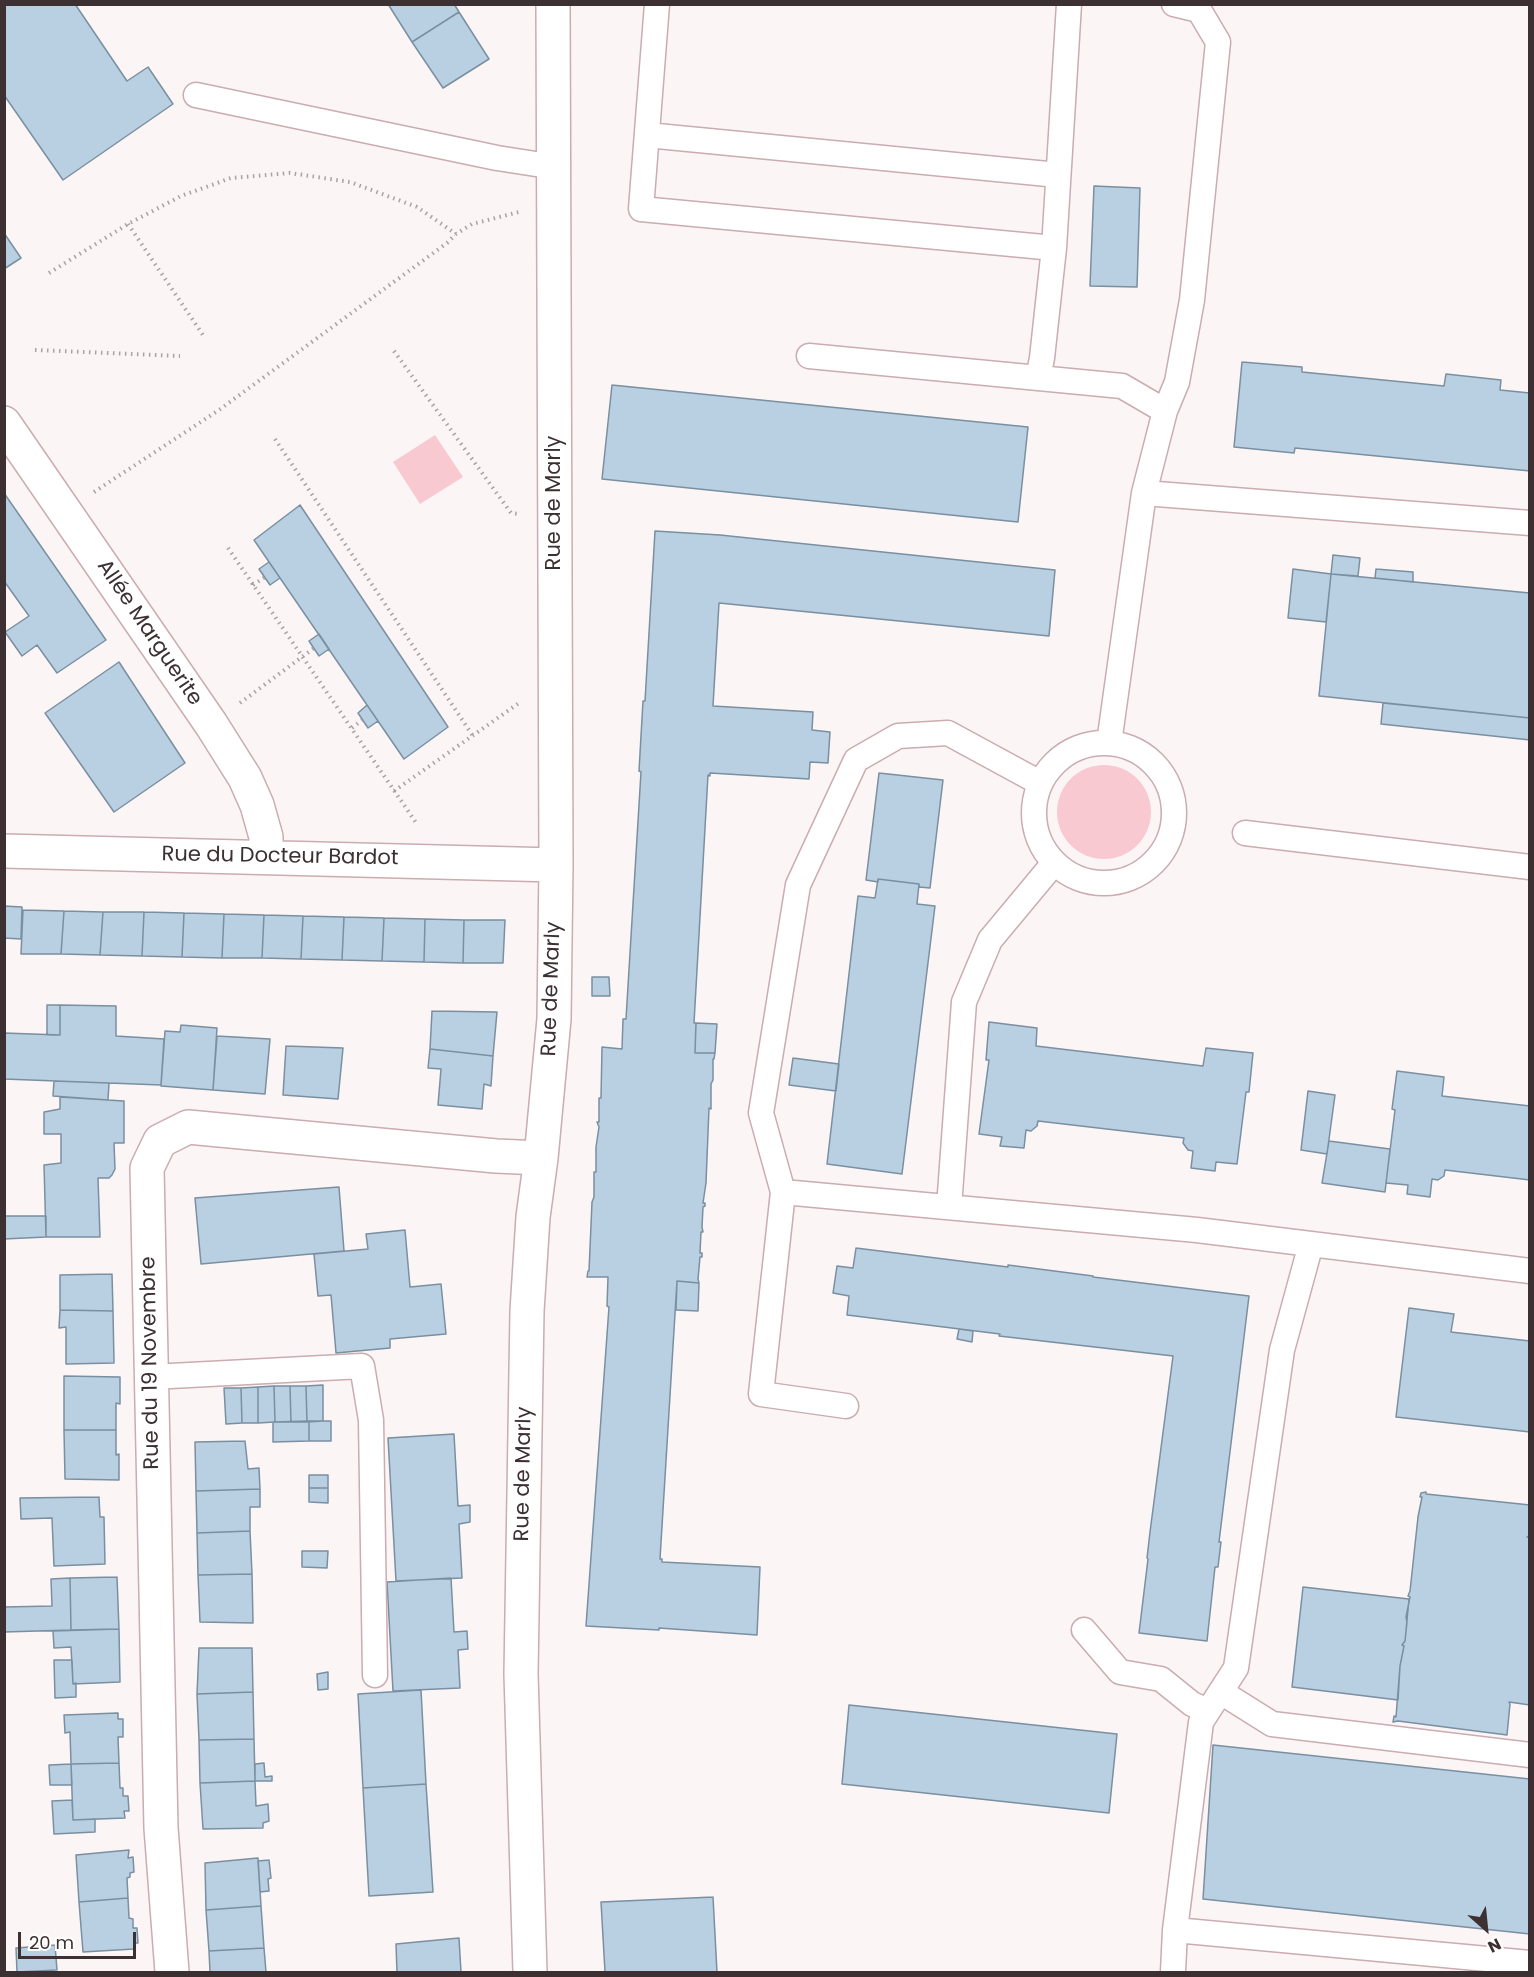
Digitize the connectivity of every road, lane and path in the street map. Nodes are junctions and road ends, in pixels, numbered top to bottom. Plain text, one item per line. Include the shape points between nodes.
1 (553, 4) edge
2 (657, 4) edge
3 (1069, 4) edge
4 (1174, 4) edge
5 (196, 95) dead end
6 (647, 135) junction
7 (555, 167) junction
8 (1059, 175) junction
9 (555, 211) junction
10 (128, 224) junction
11 (456, 234) junction
12 (1054, 248) junction
13 (49, 273) dead end
14 (205, 338) dead end
15 (35, 350) dead end
16 (394, 351) dead end
17 (180, 356) dead end
18 (809, 356) dead end
19 (1038, 378) junction
20 (1165, 411) junction
21 (4, 423) edge
22 (276, 439) dead end
23 (1144, 493) junction
24 (66, 511) junction
25 (555, 517) junction
26 (1530, 523) edge
27 (228, 548) dead end
28 (265, 577) dead end
29 (253, 585) junction
30 (314, 648) dead end
31 (303, 656) junction
32 (555, 698) junction
33 (362, 720) dead end
34 (211, 724) junction
35 (352, 728) junction
36 (473, 736) junction
37 (1109, 743) junction
38 (1040, 783) junction
39 (394, 791) junction
40 (1245, 833) dead end
41 (4, 851) edge
42 (266, 856) junction
43 (421, 860) junction
44 (1054, 863) junction
45 (556, 865) junction
46 (1530, 867) edge
47 (541, 1158) junction
48 (783, 1192) junction
49 (949, 1207) junction
50 (1311, 1244) junction
51 (1530, 1271) edge
52 (151, 1377) junction
53 (846, 1406) dead end
54 (1084, 1630) dead end
55 (375, 1675) dead end
56 (1215, 1702) junction
57 (1530, 1755) edge
58 (1175, 1930) junction
59 (1530, 1963) edge
60 (172, 1972) edge
61 (530, 1972) edge
62 (1173, 1972) edge

1 - 7 street, Rue de Marly
2 - 6 lane
3 - 8 lane
4 - 20 lane via 1199,10 1218,42 1192,300 1177,382
5 - 7 lane
6 - 8 lane
6 - 12 lane via 641,209
7 - 9 street, Rue de Marly
8 - 12 lane
9 - 11 path via 515,212 472,224
9 - 25 street, Rue de Marly
10 - 11 path via 181,196 231,178 290,173 350,182 417,207
10 - 13 path
10 - 14 path
11 - 24 path via 219,410
12 - 19 lane
15 - 17 path
16 - 25 path via 511,513
18 - 19 lane
19 - 20 lane via 1122,386
20 - 23 lane
21 - 24 street, Allée Marguerite
22 - 36 path
23 - 26 lane
23 - 37 lane
24 - 34 street, Allée Marguerite
25 - 32 street, Rue de Marly
27 - 29 path
28 - 29 path
29 - 31 path
30 - 31 path
31 - 34 path
31 - 35 path
32 - 36 path via 522,701
32 - 45 street, Rue de Marly
33 - 35 path
34 - 42 street, Allée Marguerite via 257,805 266,837
35 - 39 path
36 - 39 path
37 - 38 lane via 1074,749 1054,763
37 - 44 lane via 1144,754 1161,771 1172,792 1175,816 1170,840 1157,860 1138,875 1115,883 1072,876
38 - 44 lane via 1034,803 1035,825 1042,846
38 - 48 lane via 948,733 898,736 856,760 796,896 761,1113
39 - 43 path via 419,827
40 - 46 lane
41 - 42 street, Rue du Docteur Bardot
42 - 43 street, Rue du Docteur Bardot
43 - 45 street, Rue du Docteur Bardot
44 - 49 lane via 990,940 964,1002
45 - 47 street, Rue de Marly via 554,1019
47 - 52 street, Rue du 19 Novembre via 188,1127 160,1141 147,1168
47 - 61 street, Rue de Marly via 527,1311 520,1674
48 - 49 lane
48 - 53 lane via 760,1394
49 - 50 lane
50 - 51 lane
50 - 56 lane via 1282,1350 1236,1668
52 - 55 lane via 362,1366 371,1420
52 - 60 street, Rue du 19 Novembre via 161,1828
54 - 56 lane via 1120,1672 1161,1679 1192,1704
56 - 57 lane via 1272,1724
56 - 58 lane via 1201,1722
58 - 59 lane
58 - 62 lane

